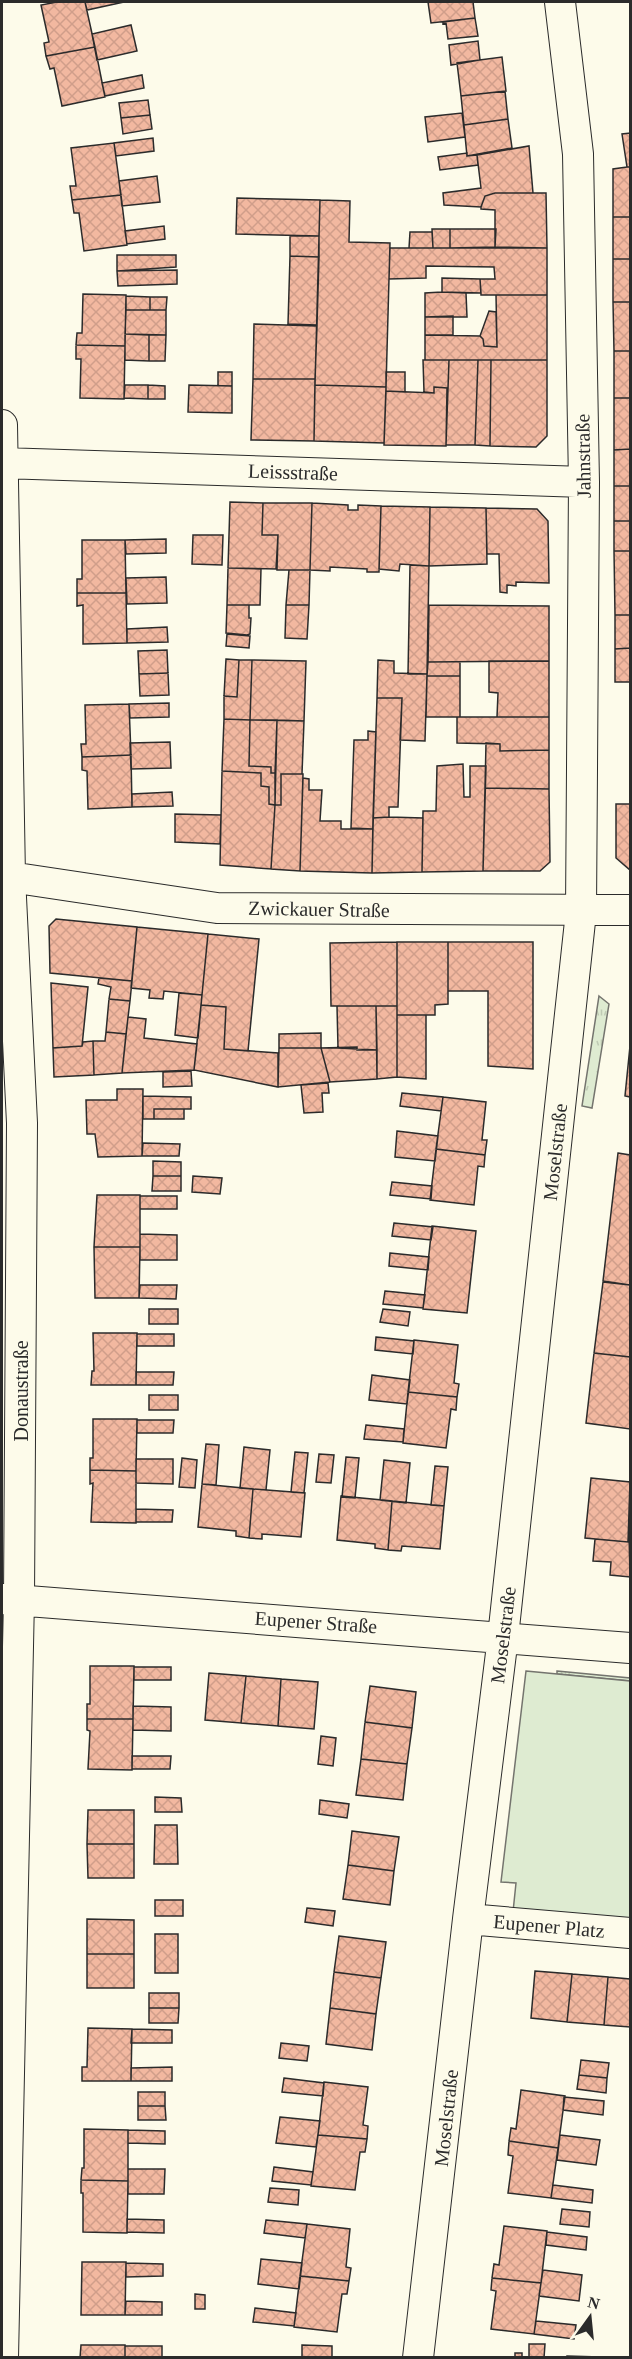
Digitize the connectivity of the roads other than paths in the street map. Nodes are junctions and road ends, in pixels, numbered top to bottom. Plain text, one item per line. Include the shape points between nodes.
1 (560, 2) edge
2 (2, 425) edge
3 (2, 463) edge
4 (584, 482) junction
5 (5, 704) edge
6 (10, 878) junction
7 (630, 910) edge
8 (581, 912) junction
9 (12, 1123) edge
10 (10, 1599) edge
11 (503, 1637) junction
12 (630, 1648) edge
13 (468, 1919) junction
14 (630, 1933) edge
15 (3, 2358) edge
16 (418, 2358) edge

1 - 4 street, Jahnstraße via 578,154
2 - 3 street, Donaustraße
3 - 4 street, Leissstraße
3 - 5 street, Donaustraße
4 - 8 street, Jahnstraße
5 - 6 street, Donaustraße
6 - 8 street, Zwickauer Straße via 217,908
6 - 9 street, Donaustraße
7 - 8 street, Zwickauer Straße
8 - 11 street, Moselstraße
9 - 10 street, Donaustraße
10 - 11 street, Eupener Straße
10 - 15 street, Donaustraße
11 - 12 street, Eupener Straße
11 - 13 street, Moselstraße
13 - 14 street, Eupener Platz
13 - 16 street, Moselstraße

